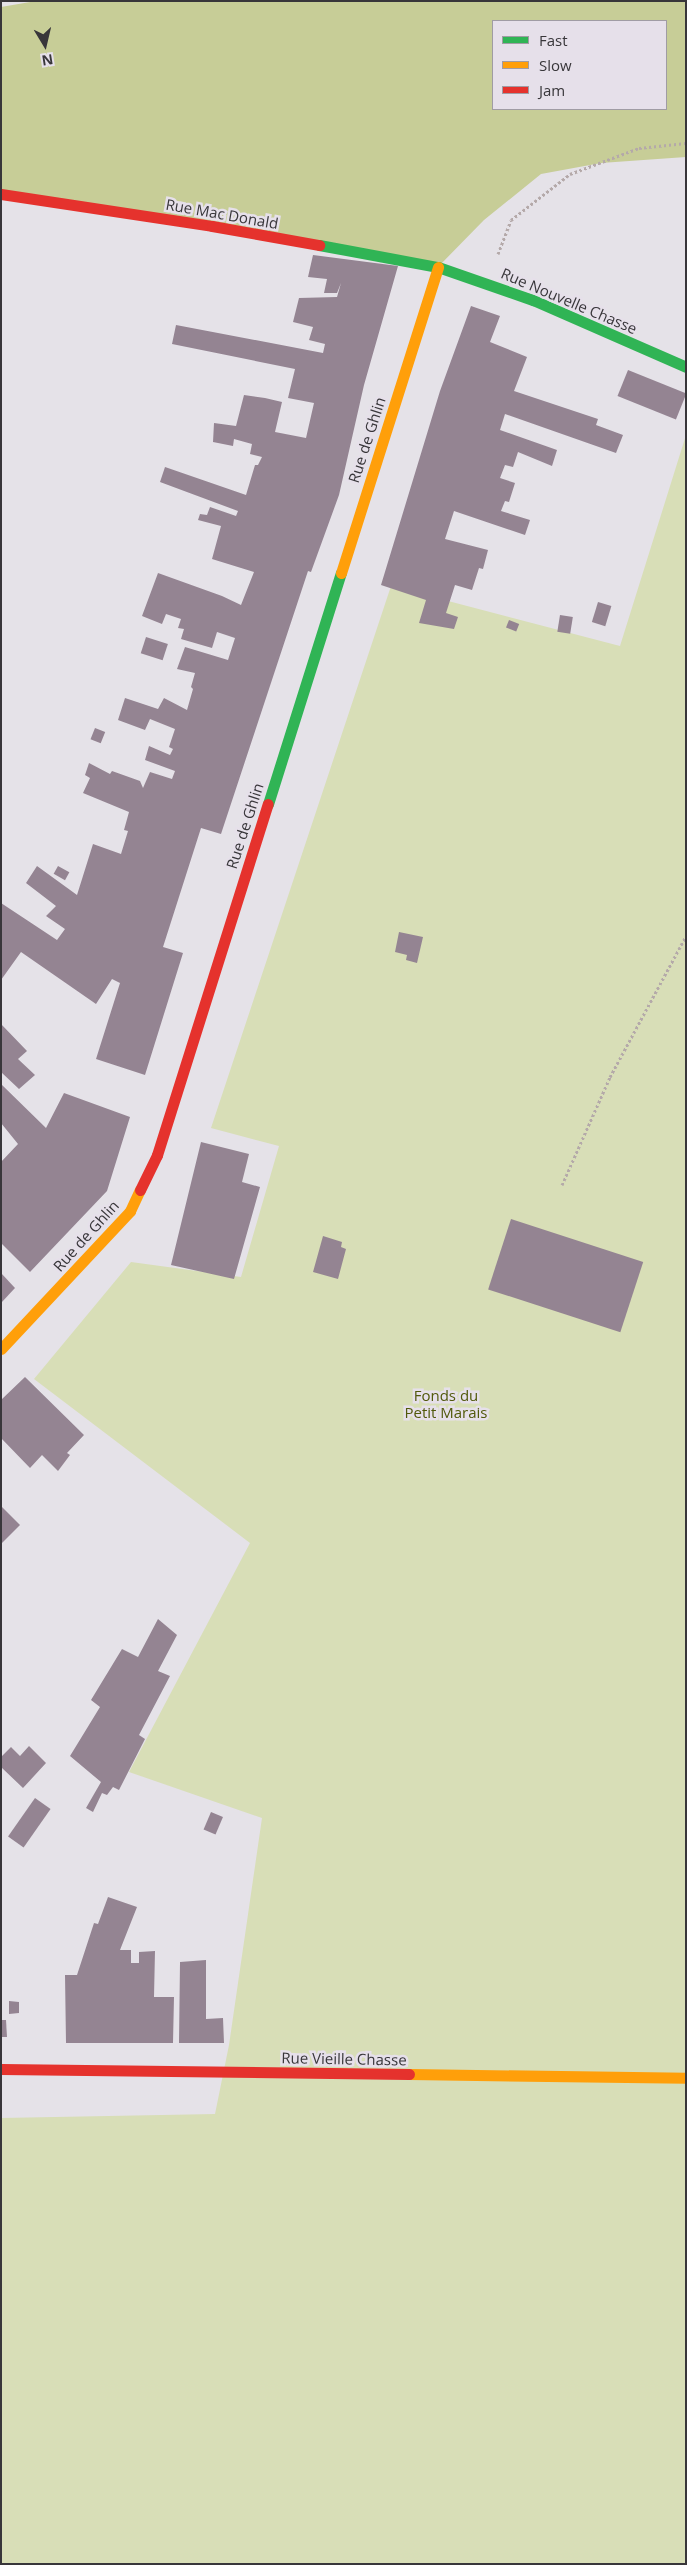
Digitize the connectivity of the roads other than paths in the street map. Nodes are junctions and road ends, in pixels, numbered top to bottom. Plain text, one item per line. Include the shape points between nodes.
1 (1, 194) edge
2 (438, 267) junction
3 (686, 367) edge
4 (1, 1349) edge
5 (1, 2069) edge
6 (686, 2078) edge

1 - 2 street, Rue Mac Donald via 212,226
2 - 3 street, Rue Nouvelle Chasse via 488,283
2 - 4 street, Rue de Ghlin via 157,1155 130,1211
5 - 6 street, Rue Vieille Chasse

